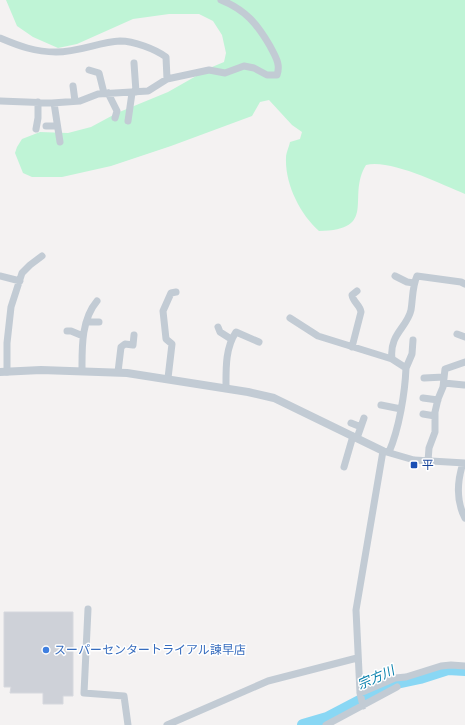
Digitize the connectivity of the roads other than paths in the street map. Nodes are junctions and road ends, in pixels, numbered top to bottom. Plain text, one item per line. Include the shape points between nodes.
1 (221, 0) edge
2 (0, 38) edge
3 (134, 63) dead end
4 (89, 70) dead end
5 (167, 79) junction
6 (73, 86) dead end
7 (134, 92) junction
8 (106, 93) junction
9 (0, 101) edge
10 (38, 102) junction
11 (75, 102) junction
12 (54, 103) junction
13 (115, 118) dead end
14 (128, 121) dead end
15 (46, 126) dead end
16 (57, 126) junction
17 (36, 129) dead end
18 (60, 142) dead end
19 (42, 256) dead end
20 (0, 276) edge
21 (395, 276) dead end
22 (20, 281) junction
23 (414, 283) junction
24 (465, 284) edge
25 (357, 291) dead end
26 (176, 292) dead end
27 (97, 301) dead end
28 (290, 318) dead end
29 (87, 322) junction
30 (100, 322) dead end
31 (218, 328) dead end
32 (67, 331) dead end
33 (457, 334) dead end
34 (134, 335) dead end
35 (83, 336) junction
36 (465, 337) edge
37 (231, 338) junction
38 (413, 340) dead end
39 (259, 342) dead end
40 (352, 347) junction
41 (392, 359) junction
42 (465, 362) edge
43 (406, 368) junction
44 (82, 371) junction
45 (4, 372) edge
46 (118, 372) junction
47 (168, 378) junction
48 (424, 378) dead end
49 (444, 380) junction
50 (464, 385) dead end
51 (226, 388) junction
52 (423, 398) dead end
53 (438, 400) junction
54 (381, 405) dead end
55 (400, 409) junction
56 (424, 414) dead end
57 (435, 416) junction
58 (364, 418) dead end
59 (351, 423) dead end
60 (361, 427) junction
61 (355, 437) junction
62 (386, 452) junction
63 (428, 461) junction
64 (464, 463) edge
65 (344, 466) dead end
66 (465, 518) edge
67 (88, 609) dead end
68 (357, 658) junction
69 (465, 666) edge
70 (397, 687) dead end
71 (360, 694) junction
72 (362, 705) junction
73 (128, 725) edge
74 (167, 725) edge
75 (326, 725) edge

1 - 5 street via 232,4 260,29 277,58 277,75 244,66 225,73 209,70
2 - 5 street via 30,50 55,52 76,51 120,41 136,44 158,51 166,57
3 - 7 street
4 - 8 street via 99,73
5 - 7 street via 148,91
6 - 11 street
7 - 8 street
7 - 14 street
8 - 11 street
8 - 13 street via 117,111
9 - 10 street
10 - 12 street
10 - 17 street
11 - 12 street
12 - 16 street
15 - 16 street
16 - 18 street
19 - 22 street via 22,273
20 - 22 street
21 - 23 street
22 - 45 street via 11,307
23 - 24 street via 417,276
23 - 41 street via 411,311 393,342
25 - 40 street via 352,295 352,299 361,312
26 - 47 street via 171,293 162,319 166,339 172,344
27 - 29 street
28 - 40 street via 318,336
29 - 30 street
29 - 35 street
31 - 37 street
32 - 35 street
33 - 36 street
34 - 46 street via 133,345 125,344 121,347
35 - 44 street
37 - 39 street via 236,332
37 - 51 street via 226,365
38 - 43 street via 412,354
40 - 41 street
41 - 43 street
42 - 49 street via 445,369
43 - 55 street
44 - 45 street
44 - 46 street
46 - 47 street
47 - 51 street
48 - 49 street
49 - 50 street
49 - 53 street
51 - 61 street via 274,398
52 - 53 street
53 - 57 street
54 - 55 street
55 - 62 street via 395,440
56 - 57 street
57 - 63 street via 435,432 429,448
58 - 60 street
59 - 60 street
60 - 61 street
61 - 62 street
61 - 65 street
62 - 63 street
62 - 68 street via 356,610
63 - 64 street
64 - 66 street via 459,473 458,504
67 - 73 street via 84,693 124,696
68 - 71 street
68 - 74 street via 268,681
69 - 71 street via 441,666 395,678
70 - 72 street
71 - 72 street
72 - 75 street

